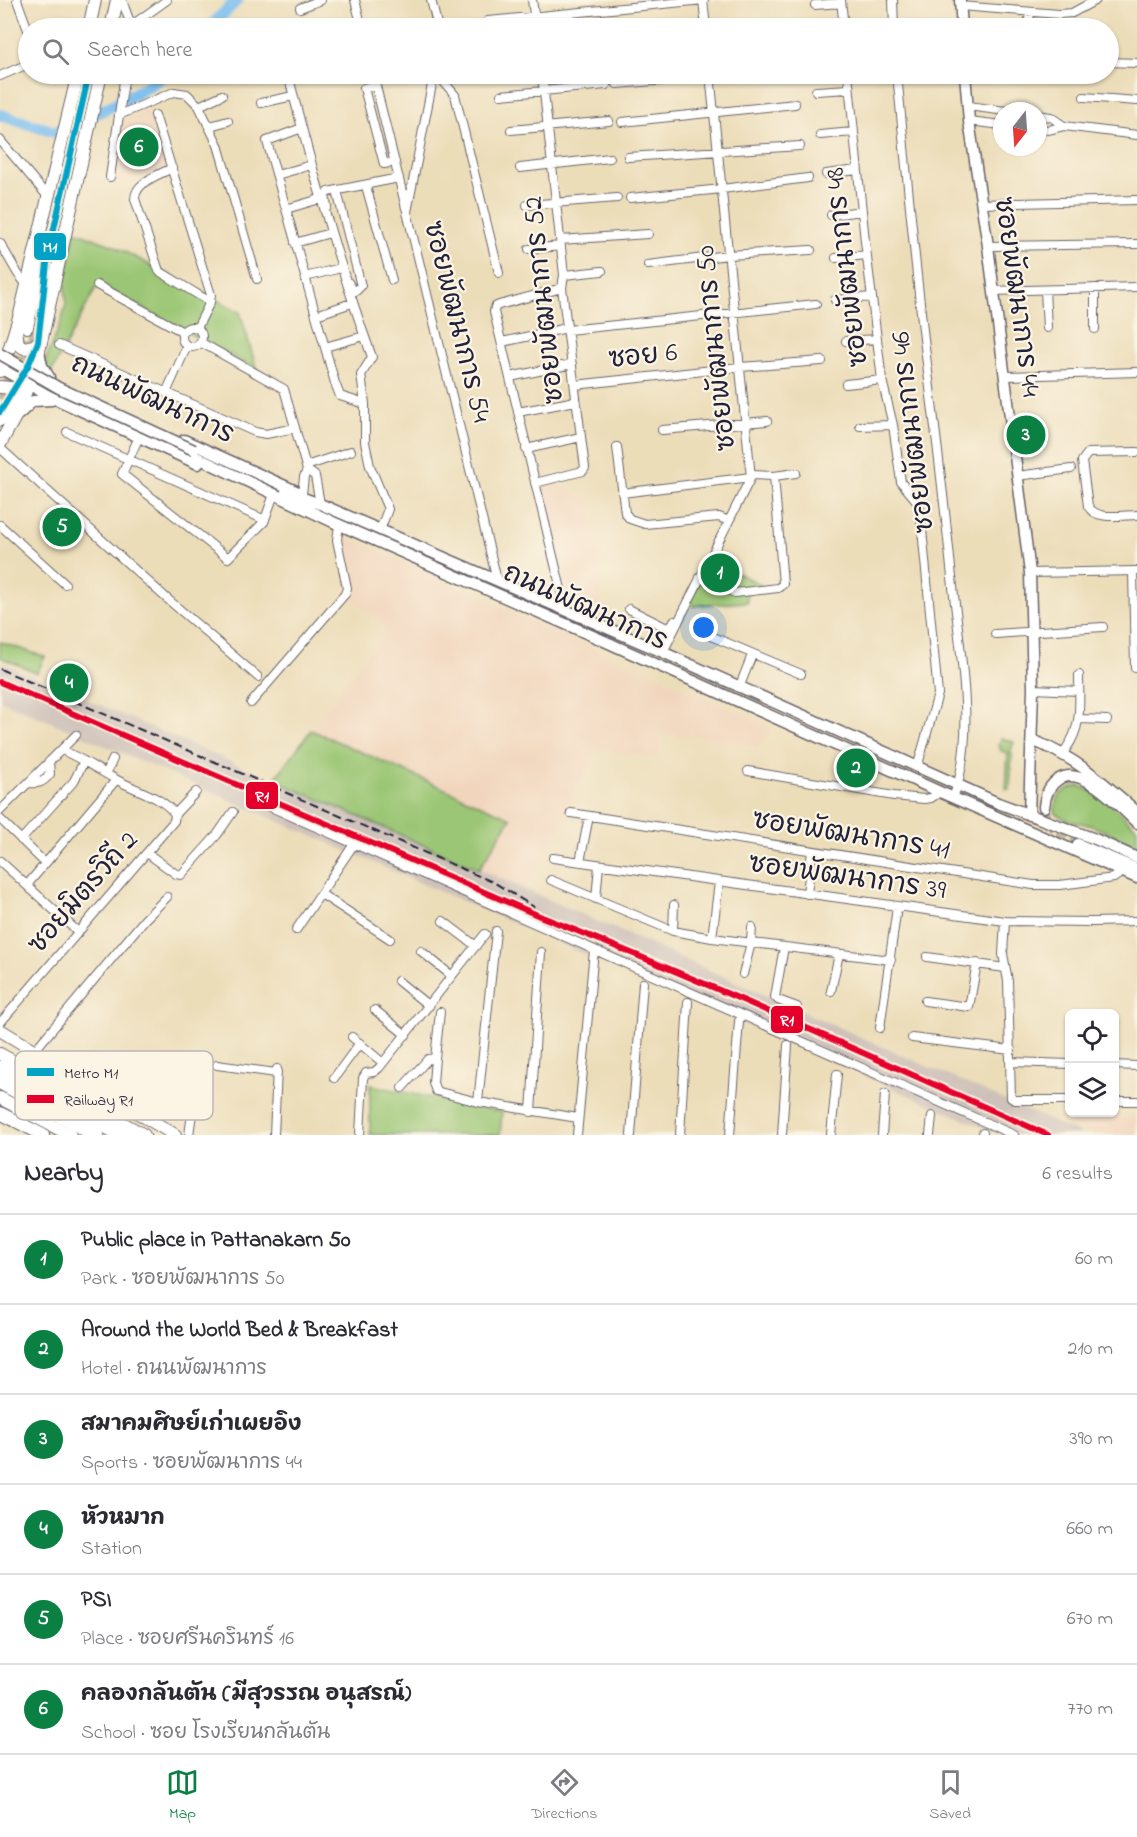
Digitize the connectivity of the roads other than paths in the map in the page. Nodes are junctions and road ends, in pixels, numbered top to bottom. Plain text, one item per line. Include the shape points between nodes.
1 (17, 0) edge
2 (95, 0) edge
3 (120, 0) edge
4 (166, 0) edge
5 (321, 0) edge
6 (354, 0) edge
7 (431, 0) edge
8 (532, 0) edge
9 (703, 0) edge
10 (893, 0) edge
11 (1096, 0) edge
12 (841, 1) edge
13 (967, 3) edge
14 (815, 5) dead end
15 (300, 8) dead end
16 (1030, 12) junction
17 (535, 17) junction
18 (24, 18) edge
19 (91, 18) edge
20 (114, 18) edge
21 (128, 18) edge
22 (143, 18) edge
23 (359, 18) edge
24 (436, 18) edge
25 (523, 18) edge
26 (705, 18) edge
27 (843, 18) edge
28 (894, 18) edge
29 (964, 18) edge
30 (1029, 18) edge
31 (1119, 62) edge
32 (1137, 63) edge
33 (18, 68) edge
34 (0, 76) edge
35 (76, 84) edge
36 (80, 84) edge
37 (97, 84) edge
38 (124, 84) edge
39 (290, 84) edge
40 (376, 84) edge
41 (434, 84) edge
42 (445, 84) edge
43 (543, 84) edge
44 (711, 84) edge
45 (849, 84) edge
46 (898, 84) edge
47 (966, 84) edge
48 (606, 85) dead end
49 (849, 88) junction
50 (544, 91) junction
51 (816, 91) dead end
52 (222, 95) dead end
53 (501, 95) dead end
54 (293, 96) junction
55 (1084, 98) dead end
56 (1137, 101) edge
57 (261, 103) dead end
58 (795, 105) dead end
59 (199, 106) junction
60 (968, 106) junction
61 (993, 109) edge
62 (120, 110) junction
63 (72, 112) junction
64 (714, 113) junction
65 (155, 115) dead end
66 (1047, 116) edge
67 (228, 121) dead end
68 (609, 121) dead end
69 (969, 121) junction
70 (622, 122) dead end
71 (993, 124) edge
72 (210, 126) junction
73 (548, 126) junction
74 (1064, 126) junction
75 (302, 128) junction
76 (511, 130) dead end
77 (1047, 130) edge
78 (853, 132) junction
79 (820, 135) dead end
80 (1137, 135) edge
81 (0, 140) edge
82 (800, 146) dead end
83 (64, 149) junction
84 (718, 151) junction
85 (628, 156) dead end
86 (610, 158) dead end
87 (552, 164) junction
88 (311, 165) junction
89 (172, 168) junction
90 (520, 168) dead end
91 (857, 170) junction
92 (826, 174) dead end
93 (277, 176) junction
94 (111, 177) dead end
95 (399, 178) junction
96 (808, 178) dead end
97 (366, 186) junction
98 (722, 189) junction
99 (337, 191) junction
100 (49, 198) junction
101 (617, 198) dead end
102 (630, 198) dead end
103 (320, 199) junction
104 (1137, 200) edge
105 (556, 203) junction
106 (981, 204) junction
107 (527, 205) dead end
108 (286, 208) junction
109 (861, 211) junction
110 (407, 212) junction
111 (831, 215) dead end
112 (330, 233) junction
113 (648, 234) dead end
114 (0, 243) edge
115 (296, 243) junction
116 (561, 243) junction
117 (1137, 244) edge
118 (988, 246) junction
119 (530, 249) dead end
120 (811, 250) dead end
121 (728, 255) junction
122 (867, 255) junction
123 (836, 258) dead end
124 (648, 265) dead end
125 (341, 268) junction
126 (602, 271) dead end
127 (499, 273) dead end
128 (564, 275) junction
129 (305, 277) junction
130 (257, 279) dead end
131 (392, 280) dead end
132 (27, 285) junction
133 (97, 285) dead end
134 (1137, 287) edge
135 (562, 288) junction
136 (1095, 288) junction
137 (1045, 290) junction
138 (993, 291) junction
139 (872, 297) junction
140 (835, 300) dead end
141 (210, 302) junction
142 (352, 303) junction
143 (816, 304) dead end
144 (735, 314) junction
145 (316, 315) junction
146 (197, 328) junction
147 (1047, 328) dead end
148 (567, 329) junction
149 (1095, 329) dead end
150 (27, 331) junction
151 (183, 332) junction
152 (364, 336) junction
153 (877, 339) junction
154 (846, 341) dead end
155 (200, 342) junction
156 (502, 342) junction
157 (59, 345) dead end
158 (187, 345) junction
159 (325, 346) junction
160 (39, 351) junction
161 (1, 358) edge
162 (822, 361) dead end
163 (572, 364) junction
164 (740, 367) junction
165 (34, 368) junction
166 (1137, 372) edge
167 (1005, 376) junction
168 (49, 377) junction
169 (510, 377) junction
170 (882, 380) junction
171 (846, 384) dead end
172 (29, 385) junction
173 (575, 385) junction
174 (0, 387) edge
175 (166, 393) junction
176 (576, 401) junction
177 (61, 402) junction
178 (103, 404) junction
179 (365, 404) junction
180 (14, 411) junction
181 (518, 412) junction
182 (99, 418) junction
183 (0, 420) edge
184 (767, 421) dead end
185 (746, 422) junction
186 (893, 425) junction
187 (860, 426) dead end
188 (296, 428) junction
189 (662, 430) dead end
190 (67, 432) dead end
191 (139, 437) junction
192 (581, 437) junction
193 (0, 446) edge
194 (617, 447) dead end
195 (526, 449) junction
196 (351, 451) dead end
197 (1137, 452) edge
198 (129, 459) junction
199 (307, 468) junction
200 (1071, 470) dead end
201 (796, 473) dead end
202 (751, 476) junction
203 (774, 476) junction
204 (1017, 476) junction
205 (535, 483) junction
206 (622, 493) junction
207 (302, 494) junction
208 (273, 497) junction
209 (315, 508) junction
210 (1137, 515) edge
211 (265, 519) junction
212 (729, 521) junction
213 (0, 525) edge
214 (339, 525) junction
215 (380, 530) junction
216 (1135, 571) edge
217 (1030, 573) junction
218 (700, 577) junction
219 (497, 580) junction
220 (65, 584) dead end
221 (687, 603) junction
222 (629, 609) dead end
223 (566, 610) junction
224 (1103, 627) dead end
225 (669, 628) junction
226 (699, 631) dead end
227 (1032, 632) junction
228 (995, 634) dead end
229 (660, 651) junction
230 (752, 655) junction
231 (1135, 668) dead end
232 (801, 674) dead end
233 (1079, 675) dead end
234 (258, 677) dead end
235 (740, 688) junction
236 (1033, 689) junction
237 (1079, 691) junction
238 (251, 703) dead end
239 (1079, 719) junction
240 (1107, 720) dead end
241 (76, 735) dead end
242 (1032, 740) junction
243 (1066, 749) dead end
244 (62, 750) junction
245 (113, 759) dead end
246 (84, 760) junction
247 (917, 768) junction
248 (748, 771) dead end
249 (106, 774) junction
250 (116, 780) junction
251 (958, 786) junction
252 (196, 792) dead end
253 (940, 792) junction
254 (953, 798) junction
255 (257, 801) dead end
256 (1044, 807) dead end
257 (0, 811) edge
258 (233, 812) dead end
259 (1137, 812) edge
260 (571, 813) dead end
261 (175, 815) junction
262 (1029, 815) junction
263 (589, 816) junction
264 (0, 819) edge
265 (1137, 823) edge
266 (21, 840) junction
267 (354, 844) junction
268 (1078, 844) tunnel mouth
269 (812, 851) junction
270 (147, 853) junction
271 (553, 858) dead end
272 (1137, 858) edge
273 (0, 861) edge
274 (580, 862) junction
275 (45, 863) junction
276 (599, 865) junction
277 (1137, 869) edge
278 (1122, 872) junction
279 (1137, 878) edge
280 (551, 880) dead end
281 (719, 882) junction
282 (27, 885) junction
283 (321, 894) junction
284 (807, 894) junction
285 (167, 897) dead end
286 (596, 899) junction
287 (674, 905) dead end
288 (897, 907) junction
289 (444, 921) dead end
290 (1005, 921) junction
291 (1137, 921) edge
292 (752, 927) dead end
293 (296, 930) dead end
294 (496, 931) dead end
295 (673, 931) junction
296 (78, 932) junction
297 (485, 934) dead end
298 (712, 938) junction
299 (390, 939) dead end
300 (751, 943) junction
301 (476, 946) junction
302 (784, 947) junction
303 (594, 950) junction
304 (421, 951) dead end
305 (541, 952) dead end
306 (839, 954) junction
307 (927, 957) dead end
308 (891, 960) junction
309 (977, 963) junction
310 (1005, 968) junction
311 (743, 974) dead end
312 (452, 976) junction
313 (398, 981) dead end
314 (644, 983) dead end
315 (831, 991) dead end
316 (925, 1001) dead end
317 (688, 1002) dead end
318 (429, 1006) junction
319 (797, 1007) dead end
320 (375, 1010) dead end
321 (440, 1012) dead end
322 (739, 1021) dead end
323 (0, 1023) edge
324 (880, 1028) dead end
325 (0, 1030) edge
326 (406, 1035) junction
327 (352, 1037) dead end
328 (912, 1038) dead end
329 (360, 1043) junction
330 (788, 1045) dead end
331 (1011, 1050) junction
332 (34, 1051) joint
333 (0, 1054) edge
334 (435, 1058) junction
335 (15, 1062) edge
336 (383, 1062) junction
337 (1011, 1062) junction
338 (1065, 1064) edge
339 (217, 1065) dead end
340 (1119, 1065) edge
341 (1137, 1066) edge
342 (0, 1068) edge
343 (837, 1074) dead end
344 (15, 1076) edge
345 (334, 1078) dead end
346 (0, 1082) edge
347 (402, 1088) dead end
348 (15, 1090) edge
349 (885, 1094) dead end
350 (0, 1098) edge
351 (1065, 1100) edge
352 (1119, 1101) edge
353 (1137, 1101) edge
354 (478, 1102) junction
355 (15, 1106) edge
356 (531, 1112) junction
357 (0, 1113) edge
358 (932, 1116) dead end
359 (578, 1118) junction
360 (42, 1120) edge
361 (69, 1120) edge
362 (95, 1120) edge
363 (117, 1120) edge
364 (150, 1120) edge
365 (191, 1120) edge
366 (43, 1135) edge
367 (70, 1135) edge
368 (96, 1135) edge
369 (122, 1135) edge
370 (144, 1135) edge
371 (175, 1135) edge
372 (189, 1135) edge
373 (274, 1135) edge
374 (360, 1135) edge
375 (577, 1135) edge
376 (631, 1135) edge
377 (680, 1135) edge
378 (730, 1135) edge
379 (782, 1135) edge
380 (831, 1135) edge
381 (882, 1135) edge
382 (930, 1135) edge
383 (1014, 1135) edge

1 - 18 street
2 - 19 main road
3 - 20 main road
3 - 21 street
4 - 22 street
5 - 15 street
6 - 23 street
7 - 24 street
8 - 17 street
9 - 17 street
9 - 26 street
10 - 28 street
11 - 16 street via 1066,14
12 - 14 street
12 - 27 street
13 - 16 street
13 - 29 main road
16 - 30 street
17 - 25 street
31 - 32 street
33 - 34 street
35 - 63 main road
36 - 63 main road
37 - 150 main road
38 - 62 street
39 - 54 street
40 - 95 street
41 - 110 street, ซอยพัฒนาการ 54
42 - 127 street via 455,95
43 - 50 street, ซอยพัฒนาการ 52
44 - 64 street, ซอยพัฒนาการ 50
45 - 49 street, ซอยพัฒนาการ 48
46 - 251 street, ซอยพัฒนาการ 46 via 914,261 965,698
47 - 60 main road, ซอยพัฒนาการ 44
48 - 50 street
49 - 51 street
49 - 78 street, ซอยพัฒนาการ 48
50 - 53 street
50 - 73 street, ซอยพัฒนาการ 52
52 - 59 street
54 - 57 street
54 - 75 street
55 - 56 street
58 - 64 street
59 - 62 street via 187,94 174,92
59 - 72 street
60 - 61 street
60 - 69 main road, ซอยพัฒนาการ 44
62 - 94 street
63 - 83 main road
64 - 70 street
64 - 84 street, ซอยพัฒนาการ 50
65 - 89 street
66 - 74 street
67 - 72 street
68 - 73 street
69 - 71 street
69 - 106 main road, ซอยพัฒนาการ 44
72 - 130 street
73 - 76 street
73 - 87 street, ซอยพัฒนาการ 52
74 - 77 street
74 - 80 street
75 - 88 street
75 - 93 street via 267,141
78 - 79 street
78 - 91 street, ซอยพัฒนาการ 48
81 - 100 street
82 - 84 street
83 - 100 main road
83 - 150 main road
84 - 85 street
84 - 98 street, ซอยพัฒนาการ 50
86 - 87 street
87 - 90 street
87 - 105 street, ซอยพัฒนาการ 52
88 - 93 street
88 - 103 street
89 - 141 street via 212,295
89 - 141 street via 142,184 135,199 159,271
91 - 92 street
91 - 109 street, ซอยพัฒนาการ 48
93 - 108 street
95 - 97 street
95 - 110 street
96 - 98 street
97 - 99 street
97 - 131 street
98 - 102 street
98 - 121 street, ซอยพัฒนาการ 50
99 - 99 street via 328,192 325,200 350,287 357,291 362,282
100 - 132 main road
101 - 105 street
103 - 108 street
103 - 112 street
104 - 106 street
105 - 107 street
105 - 116 street, ซอยพัฒนาการ 52
106 - 118 main road, ซอยพัฒนาการ 44
108 - 115 street
109 - 111 street
109 - 122 street, ซอยพัฒนาการ 48
110 - 219 street, ซอยพัฒนาการ 54
112 - 115 street
112 - 125 street
113 - 116 street
114 - 132 street
115 - 129 street
116 - 119 street
116 - 128 street, ซอยพัฒนาการ 52
117 - 118 street
118 - 138 main road, ซอยพัฒนาการ 44
120 - 121 street
121 - 124 street
121 - 144 street, ซอยพัฒนาการ 50
122 - 123 street
122 - 139 street, ซอยพัฒนาการ 48
125 - 129 street
125 - 142 street
126 - 128 street
128 - 135 street, ซอยพัฒนาการ 52
129 - 145 street
132 - 150 main road
133 - 151 street
134 - 136 street
135 - 148 street, ซอยพัฒนาการ 52
135 - 156 street, ซอยพัฒนาการ 52 via 495,307
136 - 137 street
136 - 149 street
137 - 138 street
137 - 147 street
138 - 167 main road, ซอยพัฒนาการ 44
139 - 140 street
139 - 153 street, ซอยพัฒนาการ 48
141 - 146 street
142 - 145 street
142 - 152 street
143 - 144 street
144 - 148 street
144 - 164 street, ซอยพัฒนาการ 50
145 - 159 street
146 - 151 street via 189,327
146 - 155 street via 202,334
148 - 156 street
148 - 163 street, ซอยพัฒนาการ 52
150 - 160 main road
150 - 161 main road
151 - 158 street via 182,340
152 - 159 street
152 - 179 street via 372,357 361,375
153 - 154 street
153 - 170 street, ซอยพัฒนาการ 48
155 - 158 street via 194,347
155 - 188 street via 284,388
156 - 169 street, ซอยพัฒนาการ 52
157 - 175 street
158 - 175 street
159 - 179 street via 340,396
160 - 165 main road
160 - 168 main road
161 - 165 main road, ถนนพัฒนาการ
161 - 172 main road, ถนนพัฒนาการ
161 - 209 main road, ถนนพัฒนาการ, bridge
162 - 164 street, ซอย 6
163 - 169 street
163 - 173 street, ซอยพัฒนาการ 52
164 - 173 street, ซอย 6
164 - 185 street, ซอยพัฒนาการ 50
165 - 168 main road, ถนนพัฒนาการ
165 - 172 main road
166 - 167 street
167 - 204 main road, ซอยพัฒนาการ 44
168 - 178 main road, ถนนพัฒนาการ
169 - 181 street, ซอยพัฒนาการ 52
170 - 171 street
170 - 186 street, ซอยพัฒนาการ 48
172 - 177 main road, ถนนพัฒนาการ
172 - 180 main road
173 - 176 street, ซอยพัฒนาการ 52
174 - 180 main road via 12,388 18,394
175 - 188 street via 258,433
176 - 181 street
176 - 192 street, ซอยพัฒนาการ 52
177 - 180 main road via 33,401
177 - 182 main road, ถนนพัฒนาการ
178 - 182 main road via 96,413
178 - 207 main road, ถนนพัฒนาการ
179 - 215 street via 365,442 370,466 388,509
180 - 183 main road
180 - 193 main road
181 - 195 street, ซอยพัฒนาการ 52
182 - 191 main road, ถนนพัฒนาการ
184 - 185 street
185 - 189 street
185 - 202 street, ซอยพัฒนาการ 50
186 - 187 street
186 - 247 street, ซอยพัฒนาการ 48 via 901,482 920,509 938,694
188 - 199 street
190 - 198 street
191 - 198 street
191 - 208 main road, ถนนพัฒนาการ
192 - 195 street
192 - 205 street, ซอยพัฒนาการ 52 via 584,471
193 - 234 street
194 - 206 street
195 - 205 street, ซอยพัฒนาการ 52
196 - 199 street
197 - 210 street via 1088,453 1082,461 1091,512
198 - 211 street
198 - 211 street via 122,474 228,558
199 - 207 street
199 - 209 street via 315,476
200 - 204 street
201 - 203 street
202 - 203 street
202 - 206 street
202 - 212 street, ซอยพัฒนาการ 50
203 - 218 street via 782,585 735,593
204 - 217 main road, ซอยพัฒนาการ 44
205 - 223 street, ซอยพัฒนาการ 52
206 - 212 street via 625,513 645,524 719,517
207 - 209 main road, ถนนพัฒนาการ
208 - 209 main road, ถนนพัฒนาการ
208 - 211 street
209 - 214 main road, ถนนพัฒนาการ
209 - 215 main road, ถนนพัฒนาการ
212 - 218 street, ซอยพัฒนาการ 50
213 - 220 street
214 - 238 street via 337,540 345,594
214 - 253 main road, ถนนพัฒนาการ
215 - 219 main road, ถนนพัฒนาการ
216 - 217 street
216 - 231 street
217 - 227 main road, ซอยพัฒนาการ 44
218 - 221 street, ซอยพัฒนาการ 50
219 - 223 main road, ถนนพัฒนาการ
221 - 225 street, ซอยพัฒนาการ 50
221 - 229 street, ซอยพัฒนาการ 50
222 - 225 street
223 - 229 main road, ถนนพัฒนาการ
224 - 227 street
225 - 229 street, ซอยพัฒนาการ 50
226 - 230 street
227 - 228 street
227 - 236 main road, ซอยพัฒนาการ 44
229 - 235 main road, ถนนพัฒนาการ
230 - 232 street
230 - 235 street
233 - 237 street
235 - 247 main road, ถนนพัฒนาการ
236 - 237 street
236 - 242 main road, ซอยพัฒนาการ 44
237 - 239 street
239 - 240 street
239 - 243 street via 1076,735
241 - 244 street
242 - 259 main road via 1090,771
242 - 262 main road, ซอยพัฒนาการ 44
244 - 246 street
244 - 257 street
245 - 249 street
246 - 249 street
246 - 266 street via 74,781
247 - 251 main road, ถนนพัฒนาการ
248 - 253 street via 903,797 924,799
249 - 250 street
250 - 261 street via 167,804
250 - 275 street
251 - 254 street, ซอยพัฒนาการ 46
251 - 262 main road, ถนนพัฒนาการ
252 - 261 street, ซอยมิตรวิถี 2
253 - 254 main road, ถนนพัฒนาการ
254 - 278 main road, ถนนพัฒนาการ
255 - 267 street
256 - 265 main road via 1054,782 1073,776 1100,789
258 - 270 street via 181,874
260 - 263 street, ซอยพัฒนาการ 41
261 - 270 street, ซอยมิตรวิถี 2
262 - 272 main road, ถนนพัฒนาการ
263 - 269 street, ซอยพัฒนาการ 41
263 - 274 street
264 - 266 street
266 - 275 street
267 - 283 street
267 - 303 street
268 - 277 main road
269 - 278 street, ซอยพัฒนาการ 41 via 1033,885 1114,878
269 - 284 street
270 - 296 street, ซอยมิตรวิถี 2
271 - 274 street, ซอยพัฒนาการ 39
273 - 282 street
274 - 276 street, ซอยพัฒนาการ 39
275 - 282 street
276 - 281 street, ซอยพัฒนาการ 39
276 - 286 street
278 - 279 main road, ถนนพัฒนาการ
280 - 286 street
281 - 284 street, ซอยพัฒนาการ 39
281 - 298 street
282 - 296 street
283 - 293 street
283 - 299 street
284 - 288 street, ซอยพัฒนาการ 39
285 - 332 street
286 - 295 street
287 - 295 street
288 - 290 street, ซอยพัฒนาการ 39
288 - 308 street
289 - 301 street
290 - 291 street, ซอยพัฒนาการ 39
290 - 310 street
292 - 300 street
294 - 354 street
295 - 298 street
296 - 323 street, ซอยมิตรวิถี 2
297 - 301 street
298 - 300 street
300 - 302 street
300 - 311 street
301 - 312 street
302 - 306 street
302 - 319 street via 775,997
303 - 359 street
303 - 383 street
304 - 312 street
305 - 356 street
306 - 308 street
306 - 315 street
307 - 309 street
308 - 324 street
309 - 310 street
309 - 316 street via 969,1007
310 - 331 street
312 - 318 street
313 - 318 street
314 - 376 street
317 - 377 street
318 - 326 street
320 - 326 street
321 - 334 street
322 - 378 street
325 - 332 main road
326 - 336 street
327 - 329 street
328 - 331 street
329 - 336 street
329 - 345 street
330 - 379 street
331 - 337 street
333 - 335 main road
334 - 347 street via 428,1059
334 - 354 street via 436,1091
336 - 374 street via 363,1078
337 - 338 street
337 - 351 street via 1012,1100
339 - 373 street via 277,1071
340 - 341 street
342 - 344 highway
343 - 380 street
346 - 348 highway
349 - 381 street
350 - 355 main road
352 - 353 street
354 - 356 street
356 - 359 street
357 - 366 main road
358 - 382 street
359 - 375 street
360 - 367 main road
361 - 368 highway
362 - 369 highway
363 - 370 main road
364 - 371 main road
365 - 372 street

